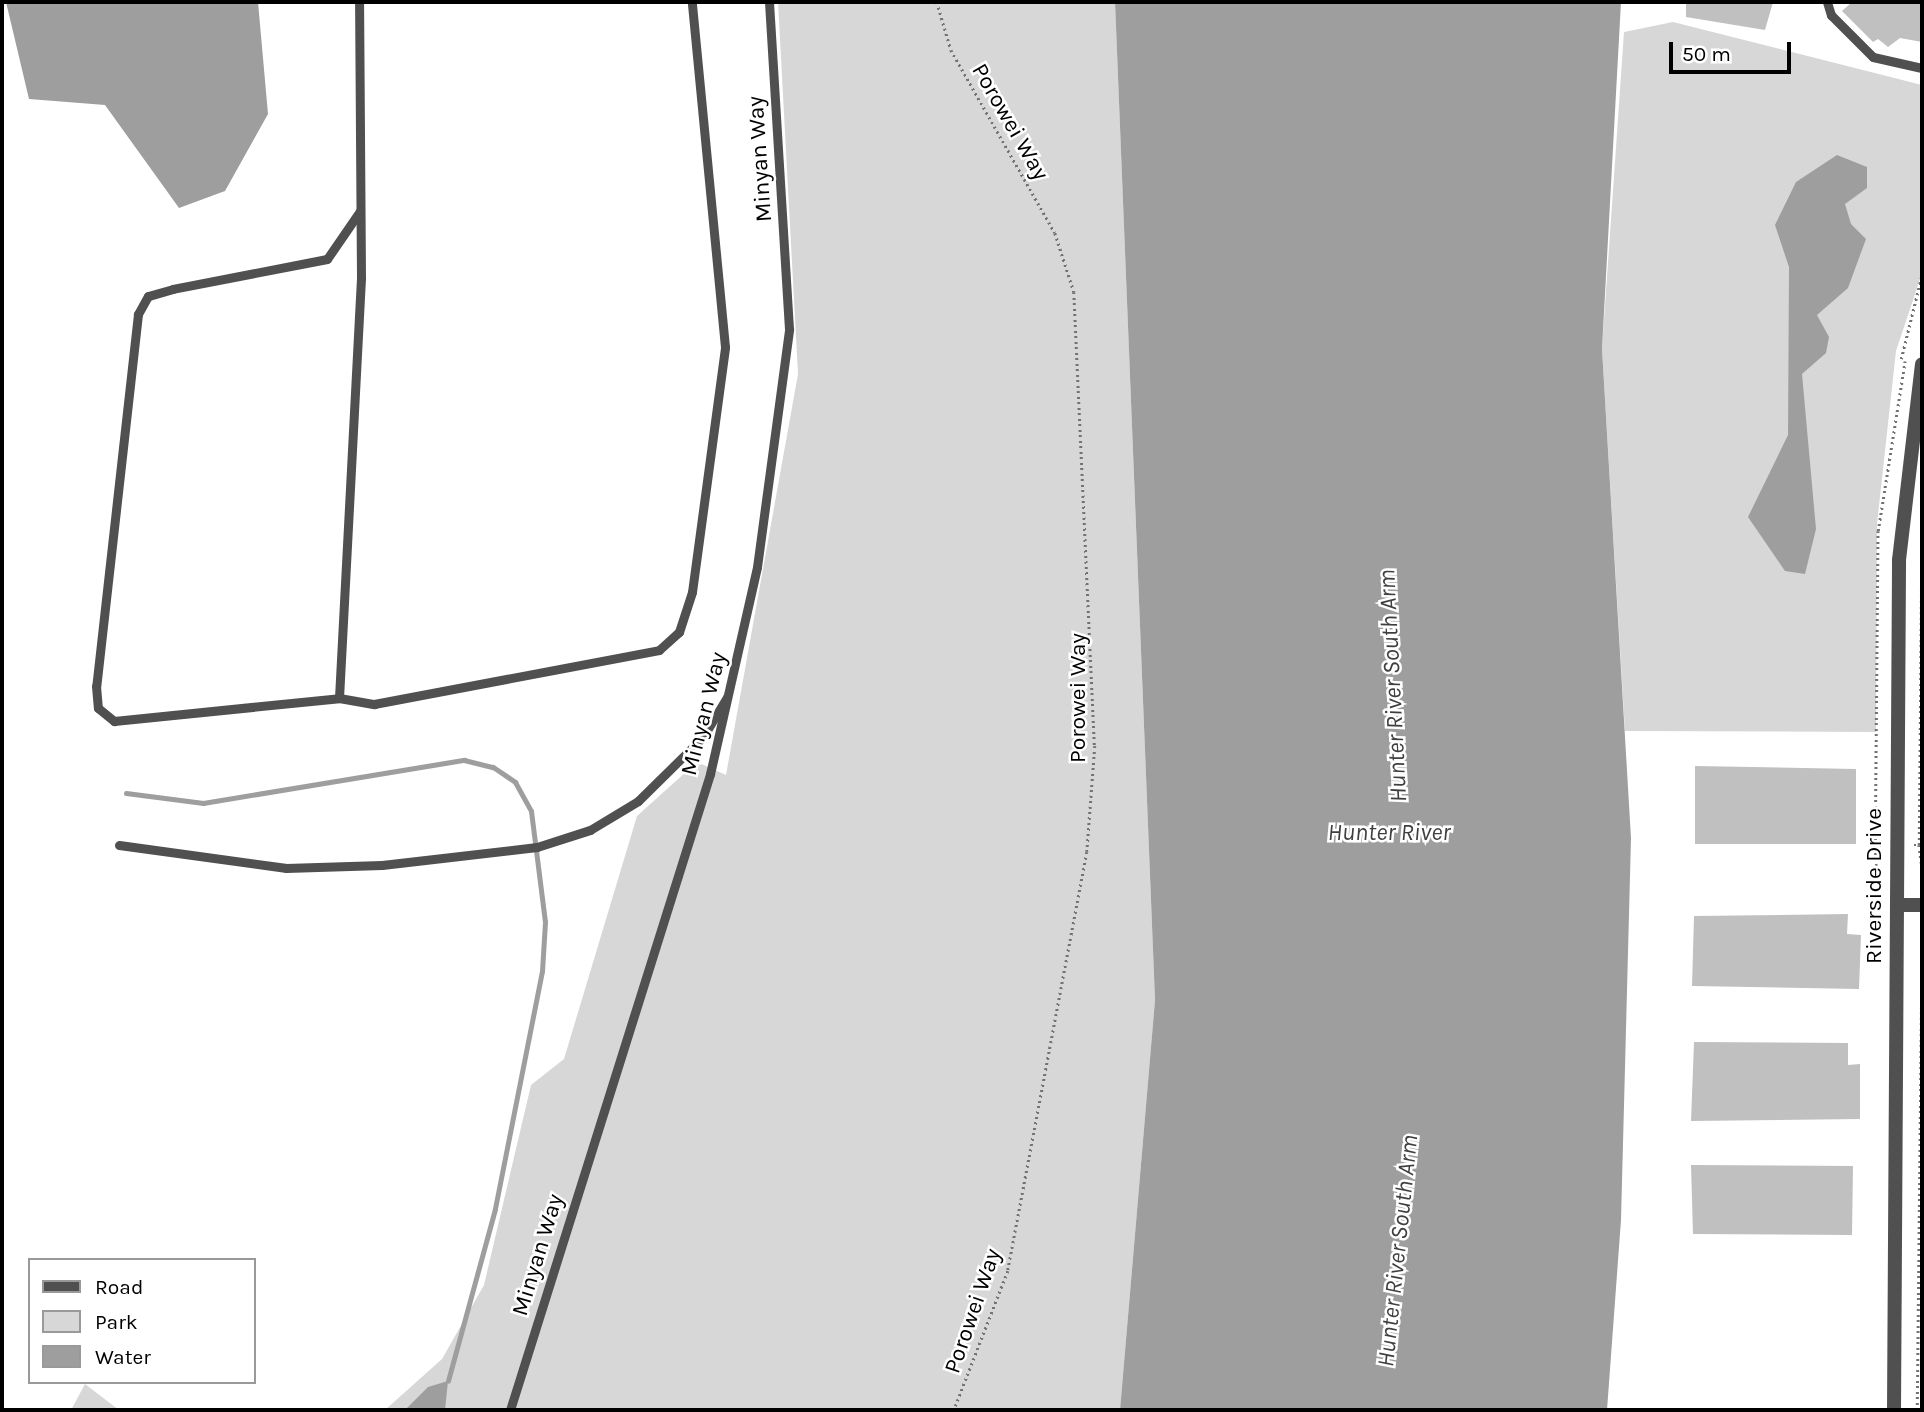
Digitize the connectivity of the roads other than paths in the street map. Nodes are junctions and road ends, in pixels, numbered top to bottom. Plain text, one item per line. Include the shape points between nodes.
1 (359, 2) edge
2 (692, 2) edge
3 (769, 2) edge
4 (1827, 2) edge
5 (1922, 68) edge
6 (360, 211) junction
7 (1922, 364) edge
8 (733, 688) junction
9 (339, 698) junction
10 (119, 845) dead end
11 (1897, 905) junction
12 (1922, 905) edge
13 (510, 1410) edge
14 (1894, 1410) edge

1 - 6 lane
2 - 9 lane via 725,347 692,592 680,632 659,650 374,704
3 - 8 lane, Minyan Way via 789,329 760,554
4 - 5 lane via 1830,15 1873,57
6 - 9 lane
6 - 9 lane via 327,259 148,296 138,314 96,686 98,708 114,721
7 - 11 street, Riverside Drive via 1899,561
8 - 10 lane via 703,737 638,802 590,831 537,847 382,865 286,868
8 - 13 lane, Minyan Way
11 - 12 street
11 - 14 street, Riverside Drive

